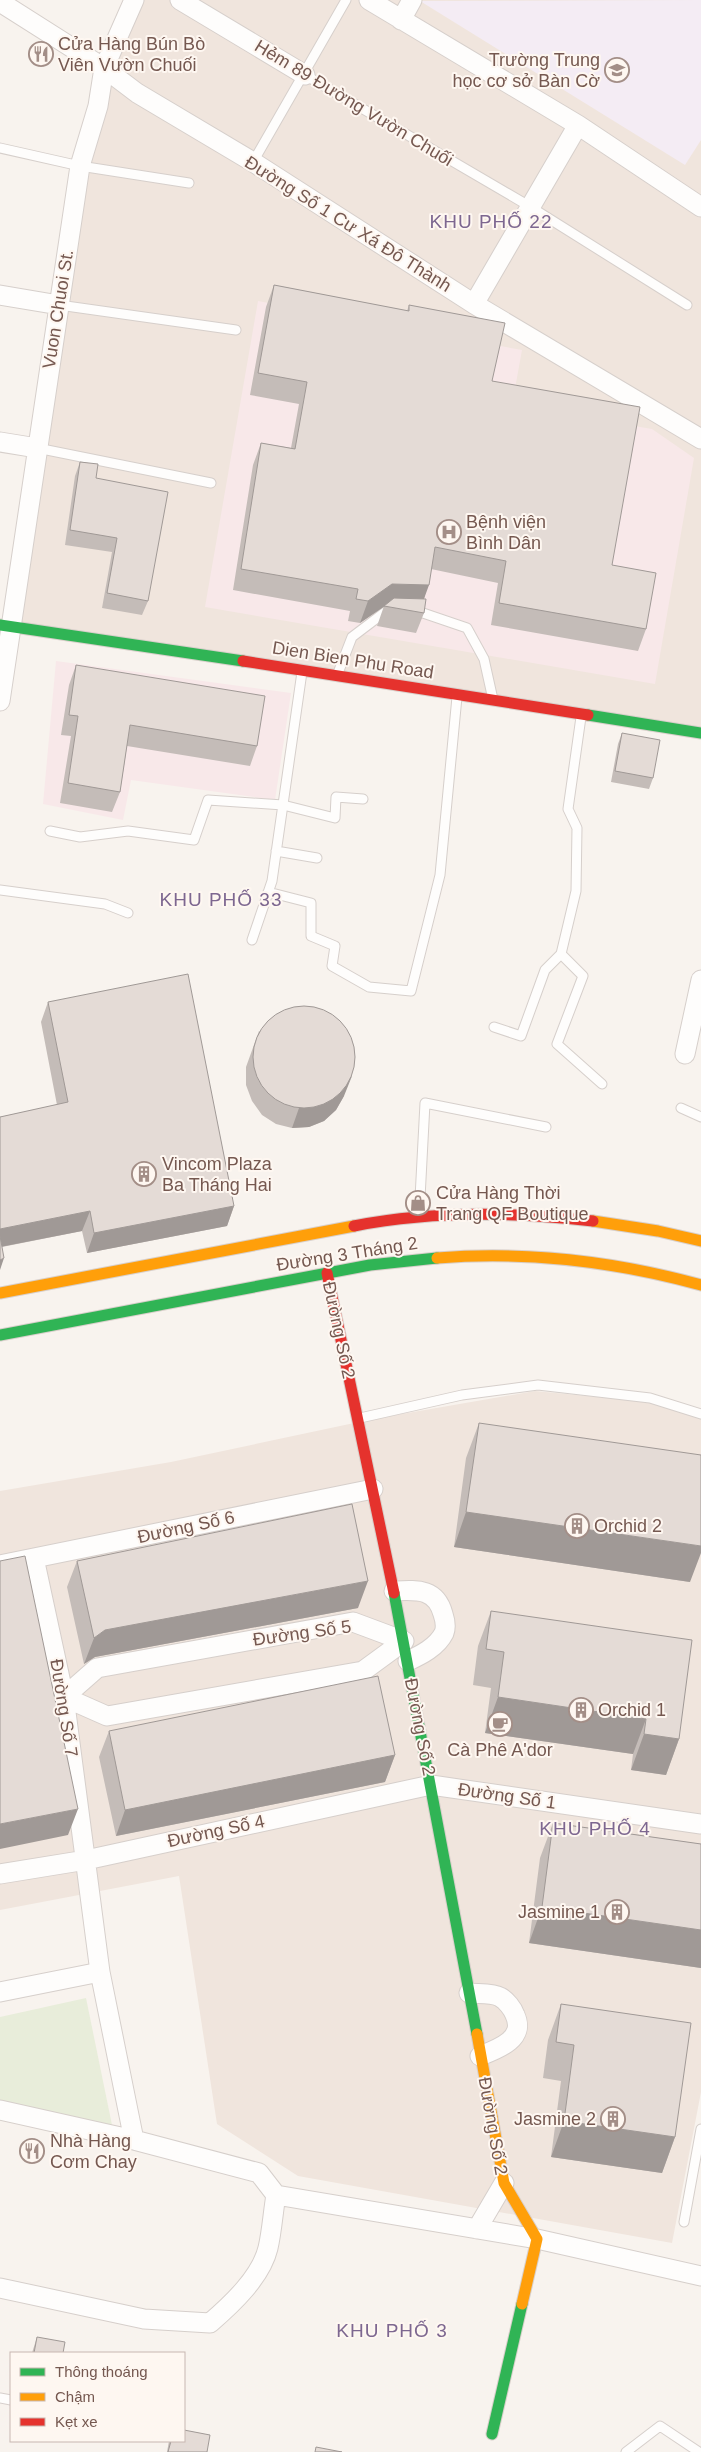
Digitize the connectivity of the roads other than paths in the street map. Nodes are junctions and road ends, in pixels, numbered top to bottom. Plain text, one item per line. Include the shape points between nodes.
1 (134, 0) edge
2 (180, 0) edge
3 (346, 0) edge
4 (369, 0) edge
5 (412, 0) edge
6 (0, 2) edge
7 (401, 20) junction
8 (104, 68) junction
9 (304, 75) junction
10 (578, 125) junction
11 (0, 148) edge
12 (253, 162) junction
13 (80, 166) junction
14 (189, 183) dead end
15 (529, 206) junction
16 (701, 207) edge
17 (0, 295) edge
18 (474, 304) junction
19 (59, 305) junction
20 (687, 305) dead end
21 (236, 330) dead end
22 (701, 439) edge
23 (0, 442) edge
24 (37, 448) junction
25 (211, 484) dead end
26 (5, 625) edge
27 (302, 670) junction
28 (336, 675) junction
29 (457, 694) junction
30 (493, 700) junction
31 (0, 701) edge
32 (582, 714) junction
33 (701, 733) edge
34 (363, 799) dead end
35 (283, 804) junction
36 (50, 831) dead end
37 (276, 851) junction
38 (317, 858) dead end
39 (0, 890) edge
40 (268, 892) junction
41 (128, 913) dead end
42 (252, 940) dead end
43 (561, 954) junction
44 (701, 980) edge
45 (494, 1027) dead end
46 (685, 1054) dead end
47 (602, 1084) dead end
48 (681, 1108) dead end
49 (701, 1116) edge
50 (546, 1127) dead end
51 (419, 1217) junction
52 (701, 1242) edge
53 (327, 1273) junction
54 (701, 1285) edge
55 (0, 1293) edge
56 (0, 1335) edge
57 (701, 1414) edge
58 (358, 1418) junction
59 (373, 1488) junction
60 (34, 1558) junction
61 (0, 1565) edge
62 (394, 1591) junction
63 (404, 1640) junction
64 (408, 1662) junction
65 (64, 1697) junction
66 (431, 1785) junction
67 (701, 1824) edge
68 (86, 1860) junction
69 (0, 1874) edge
70 (100, 1972) junction
71 (0, 1992) edge
72 (469, 1993) junction
73 (480, 2056) junction
74 (0, 2110) edge
75 (701, 2129) edge
76 (134, 2140) junction
77 (504, 2184) junction
78 (276, 2195) junction
79 (684, 2222) dead end
80 (477, 2229) junction
81 (537, 2239) junction
82 (701, 2276) edge
83 (0, 2288) edge
84 (492, 2434) dead end
85 (626, 2452) edge
86 (699, 2452) edge

1 - 8 street, Vuon Chuoi St.
2 - 9 street, Hẻm 89 Đường Vườn Chuối
3 - 9 lane
4 - 7 street
5 - 7 street
6 - 8 street, Ðường Số 1 Cư Xá Đô Thành
7 - 10 street
8 - 12 street, Ðường Số 1 Cư Xá Đô Thành via 137,93
8 - 13 street, Vuon Chuoi St. via 98,106
9 - 12 lane
9 - 15 lane, Hẻm 89 Đường Vườn Chuối
10 - 15 street
10 - 16 street
11 - 13 lane
12 - 18 street, Ðường Số 1 Cư Xá Đô Thành
13 - 14 lane
13 - 19 street, Vuon Chuoi St.
15 - 18 street
15 - 20 lane, Hẻm 89 Đường Vườn Chuối
17 - 19 street
18 - 22 street, Ðường Số 1 Cư Xá Đô Thành
19 - 21 lane
19 - 24 street, Vuon Chuoi St.
23 - 24 street
24 - 25 lane
24 - 26 street, Vuon Chuoi St.
26 - 27 main road, Dien Bien Phu Road
26 - 31 street, Vuon Chuoi St.
27 - 28 main road, Dien Bien Phu Road
27 - 35 lane
28 - 29 main road, Dien Bien Phu Road
28 - 30 lane via 352,636 385,612 423,613 467,628 484,659
29 - 30 main road, Dien Bien Phu Road
29 - 40 lane via 440,875 411,990 369,987 332,966 335,946 311,936 311,903
30 - 32 main road, Dien Bien Phu Road
32 - 33 main road, Dien Bien Phu Road
32 - 43 lane via 568,809 577,828 576,892
34 - 35 lane via 336,797 335,818
35 - 36 lane via 208,800 194,840 128,832 80,837
35 - 37 lane
37 - 38 lane
37 - 40 lane
39 - 41 lane via 105,904
40 - 42 lane
43 - 45 lane via 545,970 521,1036
43 - 47 lane via 583,976 558,1044
44 - 46 street
48 - 49 lane
50 - 51 lane via 425,1103
51 - 52 main road, Đường 3 Tháng 2 via 536,1215 621,1224
51 - 55 main road, Đường 3 Tháng 2 via 364,1224
53 - 54 main road, Đường 3 Tháng 2 via 411,1259 501,1256 615,1265
53 - 56 main road, Đường 3 Tháng 2
53 - 58 main road, Đường Số 2
57 - 58 lane via 650,1398 538,1385 462,1395
58 - 59 main road, Đường Số 2
59 - 60 street, Đường Số 6
59 - 62 main road, Đường Số 2
60 - 61 street, Đường Số 6
60 - 65 street, Đường Số 7
62 - 63 main road, Đường Số 2
62 - 64 street via 418,1590 432,1595 441,1604 445,1619 444,1632 435,1644
63 - 64 main road, Đường Số 2
63 - 65 street, Đường Số 5 via 353,1622 97,1668
63 - 65 street via 363,1671 107,1716
64 - 66 main road, Đường Số 2
65 - 68 street, Đường Số 7
66 - 67 street, Đường Số 1
66 - 68 street, Đường Số 4
66 - 72 main road, Đường Số 2
68 - 69 street, Đường Số 4
68 - 70 street, Đường Số 7
70 - 71 street
70 - 76 street, Đường Số 7
72 - 73 main road, Đường Số 2
72 - 73 street via 500,1997 513,2010 518,2022 515,2034 507,2044
73 - 77 main road, Đường Số 2
74 - 76 street
75 - 79 lane
76 - 78 street via 259,2174
77 - 80 street, Đường Số 2
77 - 81 main road, Đường Số 2
78 - 80 street
78 - 83 street via 268,2250 235,2302 210,2323 144,2319
80 - 81 street
81 - 82 street
81 - 84 main road
85 - 86 lane via 660,2426

